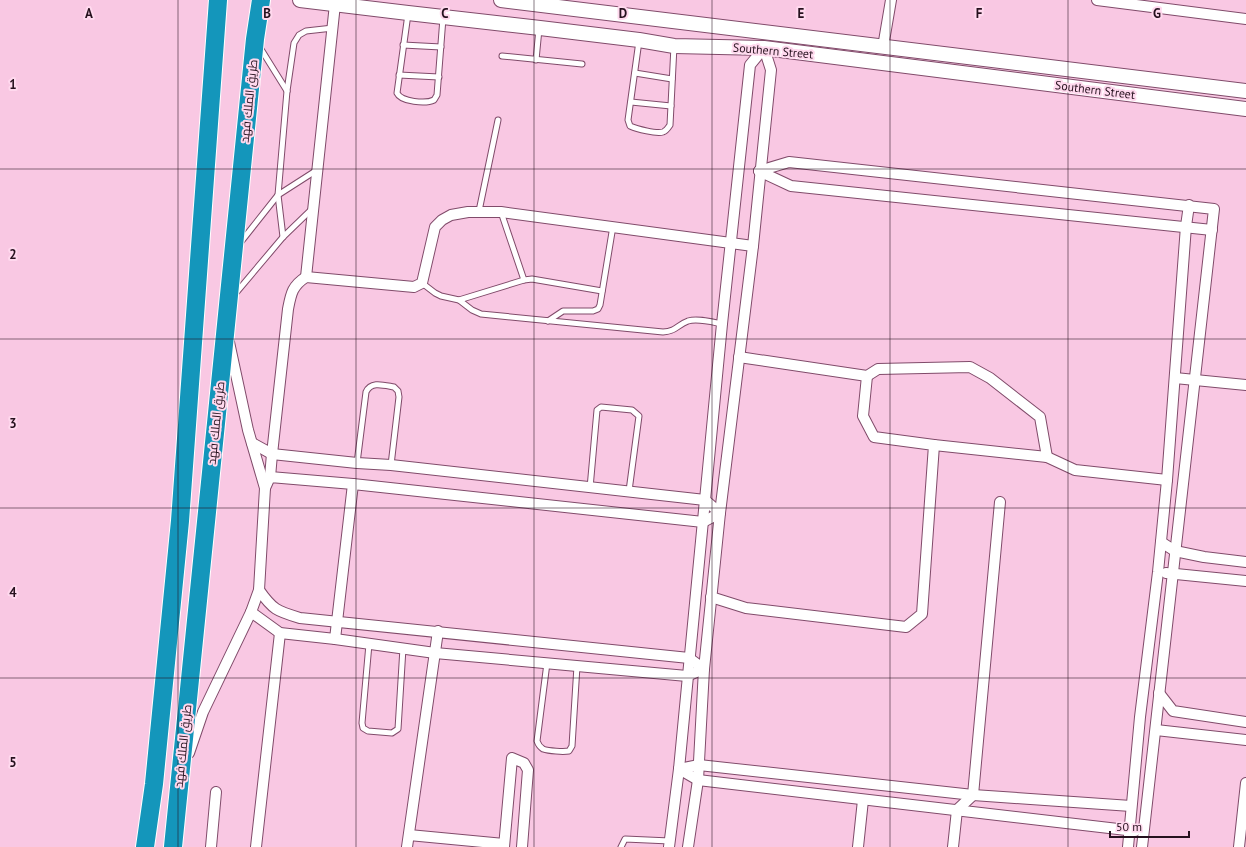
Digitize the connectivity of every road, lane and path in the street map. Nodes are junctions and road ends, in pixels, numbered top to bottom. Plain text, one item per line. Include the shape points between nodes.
1 (218, 0) edge
2 (261, 0) edge
3 (300, 0) edge
4 (500, 0) edge
5 (890, 0) edge
6 (1097, 0) edge
7 (335, 4) junction
8 (1160, 4) edge
9 (408, 13) junction
10 (443, 17) junction
11 (1246, 19) edge
12 (333, 28) junction
13 (540, 28) junction
14 (255, 39) junction
15 (639, 40) junction
16 (403, 45) junction
17 (674, 46) junction
18 (441, 47) junction
19 (883, 47) junction
20 (764, 48) junction
21 (502, 56) dead end
22 (536, 60) junction
23 (582, 64) dead end
24 (635, 73) junction
25 (399, 75) junction
26 (438, 77) junction
27 (672, 79) junction
28 (287, 91) junction
29 (1246, 91) edge
30 (631, 102) junction
31 (670, 106) junction
32 (1246, 109) edge
33 (498, 120) dead end
34 (318, 169) junction
35 (760, 171) junction
36 (278, 194) junction
37 (1189, 205) junction
38 (314, 207) junction
39 (479, 211) junction
40 (501, 212) junction
41 (613, 226) junction
42 (1186, 226) junction
43 (1212, 230) junction
44 (283, 237) junction
45 (732, 242) junction
46 (753, 246) junction
47 (233, 252) junction
48 (306, 277) junction
49 (524, 280) junction
50 (422, 283) junction
51 (602, 291) junction
52 (459, 300) junction
53 (228, 303) junction
54 (548, 321) junction
55 (722, 324) junction
56 (226, 326) junction
57 (739, 357) junction
58 (867, 376) junction
59 (1175, 378) junction
60 (1195, 381) junction
61 (1246, 385) edge
62 (252, 444) junction
63 (934, 445) junction
64 (272, 454) junction
65 (1047, 457) junction
66 (357, 463) junction
67 (391, 466) junction
68 (270, 478) junction
69 (1167, 480) junction
70 (353, 484) junction
71 (265, 488) junction
72 (590, 488) junction
73 (629, 491) junction
74 (705, 500) junction
75 (1000, 502) dead end
76 (720, 513) junction
77 (703, 522) junction
78 (1160, 542) junction
79 (1175, 551) junction
80 (1246, 562) edge
81 (1158, 572) junction
82 (1173, 573) junction
83 (1246, 581) edge
84 (259, 590) junction
85 (711, 598) junction
86 (251, 612) junction
87 (337, 621) junction
88 (438, 631) junction
89 (280, 633) junction
90 (335, 639) junction
91 (369, 644) junction
92 (403, 648) junction
93 (435, 653) junction
94 (689, 658) junction
95 (547, 663) junction
96 (577, 666) junction
97 (704, 669) junction
98 (687, 676) junction
99 (1159, 693) junction
100 (1246, 722) edge
101 (1156, 730) junction
102 (1246, 740) edge
103 (699, 765) junction
104 (679, 770) junction
105 (179, 779) junction
106 (698, 780) junction
107 (1246, 783) edge
108 (216, 792) dead end
109 (973, 795) junction
110 (863, 800) junction
111 (1132, 806) junction
112 (957, 810) junction
113 (1130, 831) junction
114 (1143, 832) junction
115 (409, 835) junction
116 (669, 844) edge
117 (504, 845) edge
118 (145, 847) edge
119 (173, 847) edge
120 (210, 847) edge
121 (256, 847) edge
122 (407, 847) edge
123 (522, 847) edge
124 (621, 847) edge
125 (688, 847) edge
126 (858, 847) edge
127 (953, 847) edge
128 (1128, 847) edge
129 (1142, 847) edge
130 (1239, 847) edge

1 - 118 highway, طريق الملك فهد via 180,520 154,784
2 - 14 highway, طريق الملك فهد
3 - 7 main road, Southern Street
4 - 19 main road, Southern Street
5 - 19 street
6 - 8 street
7 - 9 main road, Southern Street
7 - 12 street
8 - 11 street
9 - 10 main road, Southern Street
9 - 16 lane
10 - 13 main road, Southern Street
10 - 18 lane
12 - 28 lane via 306,31 299,35 294,43
12 - 34 street
13 - 15 main road, Southern Street
13 - 22 lane
14 - 28 lane
14 - 47 highway, طريق الملك فهد
15 - 17 main road, Southern Street
15 - 24 lane
16 - 18 lane
16 - 25 lane
17 - 20 main road, Southern Street
17 - 27 lane
18 - 26 lane
19 - 29 main road, Southern Street
20 - 32 main road, Southern Street
20 - 35 street via 770,70
20 - 45 street via 750,65
21 - 22 lane
22 - 23 lane
24 - 27 lane
24 - 30 lane
25 - 26 lane
25 - 26 lane via 398,97 403,100 430,102 437,94
27 - 31 lane
28 - 36 lane
30 - 31 lane
30 - 31 lane via 628,120 630,126 661,132 670,125
33 - 39 lane
34 - 36 lane
34 - 38 street
35 - 37 street via 789,162
35 - 42 street via 791,186
35 - 46 street
36 - 44 lane
36 - 47 lane
37 - 42 street
37 - 43 street via 1214,208
38 - 44 lane
38 - 48 street
39 - 40 street
39 - 50 street via 451,215 435,227
40 - 41 street
40 - 49 lane
41 - 45 street
41 - 51 lane
42 - 43 street
42 - 59 street
43 - 60 street
44 - 53 lane
45 - 46 street
45 - 55 street
46 - 57 street
47 - 53 highway, طريق الملك فهد
48 - 50 street via 414,287
48 - 64 street via 297,282 288,309
49 - 51 lane via 544,280
49 - 52 lane
50 - 52 lane via 441,296
51 - 54 lane via 598,309 563,311
52 - 54 lane via 481,314
53 - 56 highway, طريق الملك فهد
54 - 55 lane via 663,332 671,332 688,321
55 - 74 street
56 - 62 street
56 - 105 highway, طريق الملك فهد
57 - 58 street
57 - 76 street
58 - 63 street via 863,416 874,437
58 - 65 street via 878,369 970,367 990,378 1040,417
59 - 60 street
59 - 69 street
60 - 61 street
60 - 79 street
62 - 64 street
62 - 71 street
63 - 65 street
63 - 85 street via 922,614 906,627 746,608
64 - 66 street
64 - 68 street
65 - 69 street via 1075,470
66 - 67 street
66 - 67 lane via 366,392 373,384 394,387 398,391
67 - 72 street
68 - 70 street
68 - 71 street
69 - 78 street
70 - 77 street
70 - 87 street
71 - 84 street
72 - 73 street
72 - 73 lane via 597,410 602,407 632,410 639,416
73 - 74 street
74 - 76 street
74 - 77 street
75 - 109 street
76 - 77 street
76 - 85 street
77 - 94 street
78 - 79 street
78 - 81 street
79 - 80 street
79 - 82 street
81 - 82 street
81 - 111 street
82 - 83 street
82 - 99 street
84 - 86 street
84 - 87 street via 271,607 283,613 300,618
85 - 97 street
86 - 89 street
86 - 105 street via 203,712
87 - 88 street
87 - 90 street
88 - 93 street
88 - 94 street
89 - 90 street
89 - 121 street
90 - 91 street
91 - 92 street
91 - 92 lane via 362,723 363,728 368,731 392,733 398,729
92 - 93 street
93 - 95 street
93 - 115 street
94 - 97 street
94 - 98 street
95 - 96 street
95 - 96 lane via 537,741 543,749 563,752 570,750 572,746
96 - 98 street
97 - 98 street
97 - 103 street
98 - 104 street
99 - 100 street via 1173,711
99 - 101 street
101 - 102 street
101 - 114 street
103 - 104 street
103 - 106 street
103 - 109 street
104 - 106 street
104 - 116 street
105 - 119 highway, طريق الملك فهد
106 - 110 street
106 - 125 street
107 - 130 street
108 - 120 street
109 - 111 street
109 - 112 street
110 - 112 street
110 - 126 street
111 - 113 street
112 - 113 street
112 - 127 street
113 - 114 street
113 - 128 street
114 - 129 street
115 - 117 street
115 - 122 street
116 - 124 lane via 625,839
117 - 123 street via 512,758 524,763 528,770

